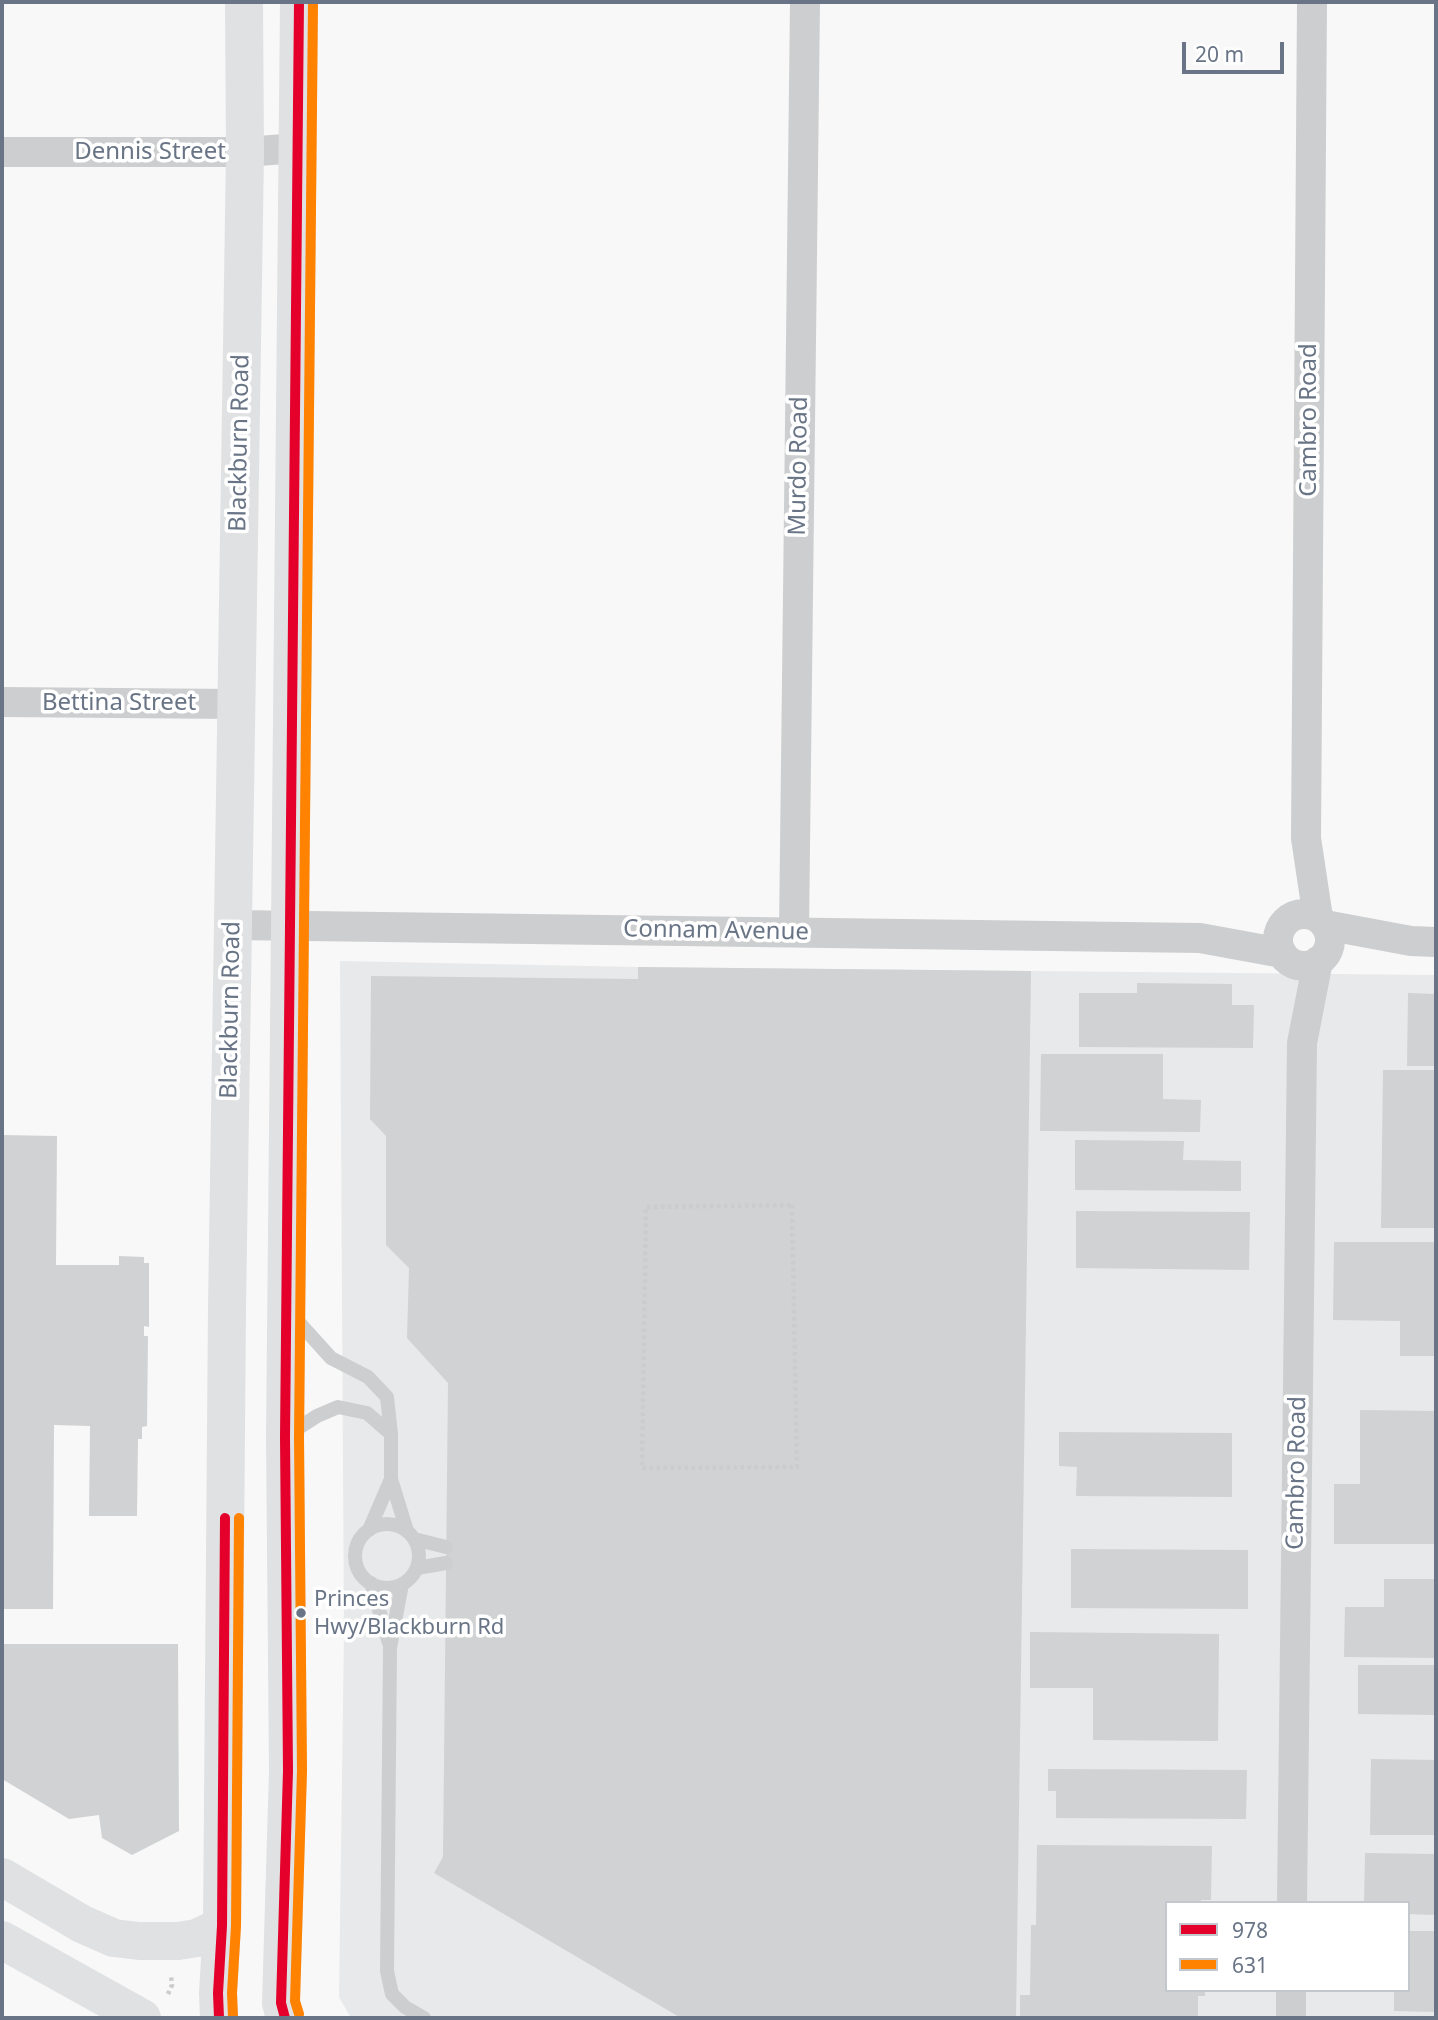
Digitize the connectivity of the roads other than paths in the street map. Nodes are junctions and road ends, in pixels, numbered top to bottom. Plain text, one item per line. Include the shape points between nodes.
1 (244, 2) edge
2 (299, 2) edge
3 (804, 2) edge
4 (1312, 2) edge
5 (298, 148) junction
6 (2, 152) edge
7 (245, 152) junction
8 (2, 702) edge
9 (236, 704) junction
10 (1305, 920) junction
11 (233, 926) junction
12 (290, 926) junction
13 (794, 931) junction
14 (1200, 938) junction
15 (1424, 942) edge
16 (1284, 956) junction
17 (1321, 959) junction
18 (1303, 1043) junction
19 (287, 1309) junction
20 (391, 1434) junction
21 (285, 1437) junction
22 (391, 1479) junction
23 (369, 1530) junction
24 (410, 1535) junction
25 (446, 1547) dead end
26 (446, 1563) dead end
27 (417, 1568) junction
28 (371, 1583) junction
29 (402, 1584) junction
30 (390, 1648) junction
31 (2, 1877) edge
32 (1292, 1901) edge
33 (222, 1926) junction
34 (2, 1940) edge
35 (1291, 1992) edge
36 (155, 2007) edge
37 (278, 2013) edge
38 (219, 2018) edge
39 (424, 2018) edge
40 (1291, 2018) edge

1 - 7 main road, Blackburn Road
2 - 5 main road
3 - 13 street, Murdo Road
4 - 10 street, Cambro Road
5 - 7 street, Dennis Street
5 - 12 main road
6 - 7 street, Dennis Street
7 - 9 main road, Blackburn Road
8 - 9 street, Bettina Street
9 - 11 main road, Blackburn Road
10 - 14 street, Connam Avenue
10 - 15 street, Connam Avenue
10 - 16 street via 1278,937
10 - 17 street via 1330,941
11 - 12 street, Connam Avenue
11 - 33 main road, Blackburn Road
12 - 13 street, Connam Avenue
12 - 19 main road
13 - 14 street, Connam Avenue
14 - 16 street, Connam Avenue
15 - 17 street, Connam Avenue
16 - 17 street via 1302,965
16 - 18 street, Cambro Road
17 - 18 street, Cambro Road
18 - 32 street, Cambro Road
19 - 20 lane via 331,1358 368,1377 387,1397
19 - 21 main road
20 - 21 lane via 367,1413 338,1407
20 - 22 lane
21 - 37 main road via 288,1771
22 - 23 lane
22 - 24 lane
23 - 24 lane via 388,1524
23 - 28 lane via 355,1555 357,1567
24 - 25 lane
24 - 27 lane via 418,1548
26 - 27 lane
27 - 29 lane
28 - 29 lane via 392,1588
28 - 30 lane
29 - 30 lane
30 - 39 lane via 387,1971 392,1994
31 - 33 main road via 114,1938 178,1941
33 - 38 main road, Blackburn Road
34 - 36 main road
35 - 40 street

